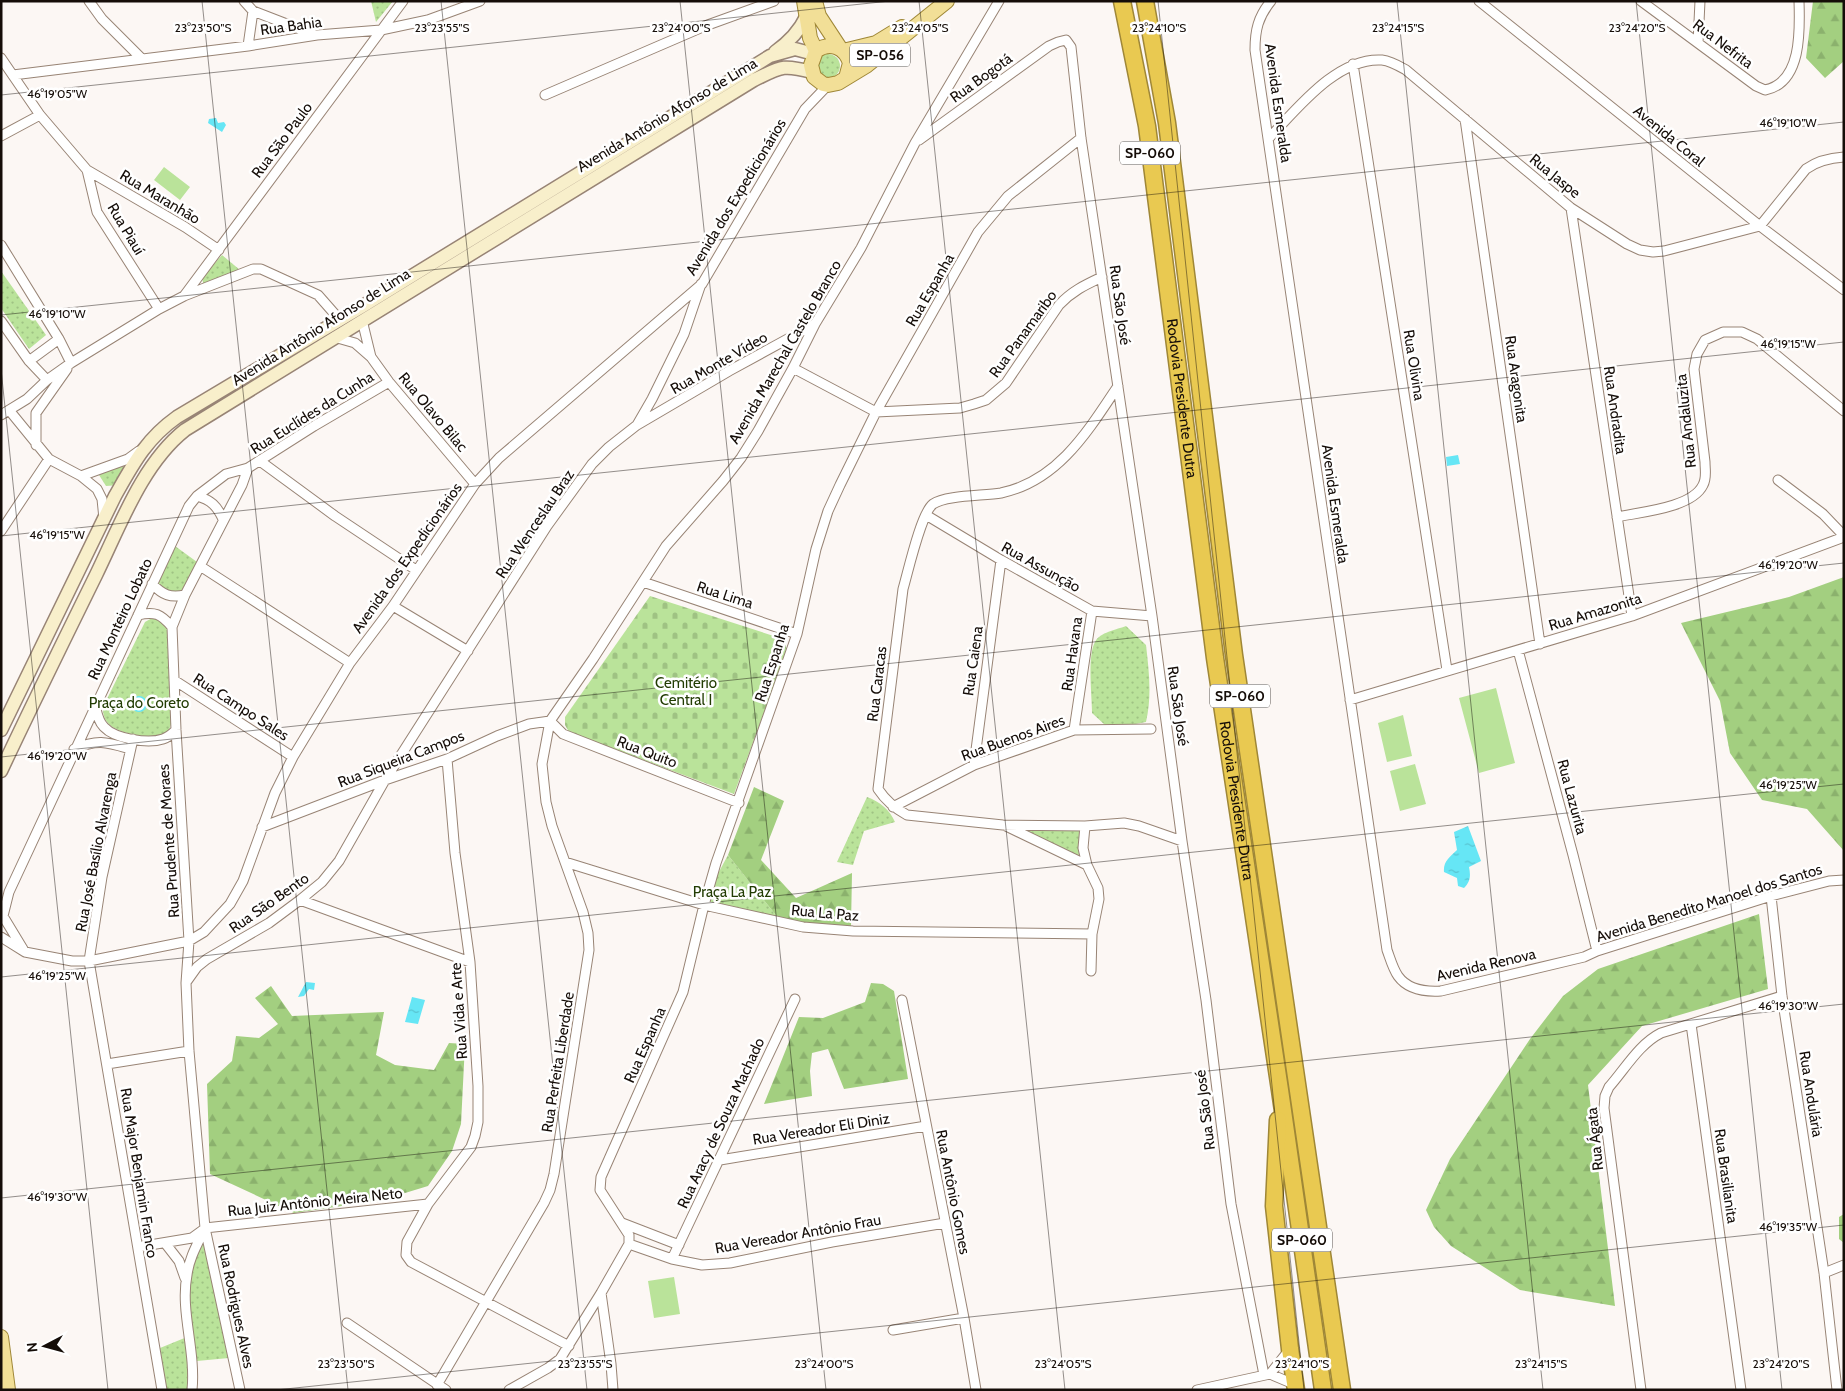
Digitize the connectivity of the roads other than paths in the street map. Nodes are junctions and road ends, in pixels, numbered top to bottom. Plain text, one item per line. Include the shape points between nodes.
1 (89, 1) edge
2 (244, 1) edge
3 (403, 1) edge
4 (480, 1) edge
5 (774, 1) edge
6 (804, 1) edge
7 (815, 1) edge
8 (936, 1) edge
9 (947, 1) edge
10 (998, 1) edge
11 (1122, 1) edge
12 (1145, 1) edge
13 (1270, 1) edge
14 (1479, 1) edge
15 (1641, 1) edge
16 (1700, 1) edge
17 (1799, 1) edge
18 (252, 11) junction
19 (806, 17) junction
20 (381, 30) junction
21 (317, 36) junction
22 (1066, 40) joint
23 (1698, 43) junction
24 (248, 46) junction
25 (842, 49) junction
26 (815, 53) junction
27 (770, 56) junction
28 (1, 58) edge
29 (142, 60) junction
30 (1353, 64) junction
31 (813, 74) junction
32 (13, 75) junction
33 (846, 78) junction
34 (828, 85) junction
35 (544, 95) dead end
36 (40, 114) junction
37 (1465, 119) junction
38 (1, 136) edge
39 (1082, 138) junction
40 (1269, 138) junction
41 (915, 143) junction
42 (1844, 157) edge
43 (87, 170) junction
44 (1571, 208) junction
45 (1760, 226) junction
46 (1, 246) edge
47 (219, 250) junction
48 (1102, 277) junction
49 (702, 284) junction
50 (1844, 290) edge
51 (184, 296) junction
52 (390, 296) junction
53 (159, 309) junction
54 (340, 320) junction
55 (362, 320) junction
56 (1, 321) edge
57 (815, 324) junction
58 (59, 338) junction
59 (334, 338) junction
60 (312, 344) junction
61 (371, 357) junction
62 (29, 361) junction
63 (71, 363) junction
64 (793, 368) junction
65 (47, 380) junction
66 (389, 382) junction
67 (1118, 386) junction
68 (27, 400) junction
69 (1844, 411) edge
70 (5, 412) edge
71 (876, 412) junction
72 (36, 413) junction
73 (177, 417) junction
74 (637, 425) junction
75 (185, 430) junction
76 (36, 445) junction
77 (144, 448) junction
78 (49, 459) junction
79 (260, 461) junction
80 (248, 468) junction
81 (81, 476) junction
82 (1778, 480) dead end
83 (475, 484) junction
84 (197, 496) junction
85 (926, 514) junction
86 (1617, 517) junction
87 (224, 519) junction
88 (104, 520) junction
89 (119, 528) junction
90 (1, 531) edge
91 (1844, 536) edge
92 (1000, 560) junction
93 (200, 566) junction
94 (416, 570) junction
95 (643, 582) junction
96 (152, 584) junction
97 (185, 595) junction
98 (393, 606) junction
99 (1092, 611) junction
100 (138, 615) junction
101 (1152, 616) junction
102 (1632, 616) junction
103 (172, 627) junction
104 (797, 634) junction
105 (1540, 644) junction
106 (1518, 650) junction
107 (468, 651) junction
108 (350, 663) junction
109 (1447, 670) junction
110 (174, 680) junction
111 (1350, 700) junction
112 (95, 706) junction
113 (550, 721) junction
114 (1151, 728) dead end
115 (1, 730) edge
116 (176, 730) junction
117 (1074, 730) junction
118 (133, 739) junction
119 (74, 749) junction
120 (130, 749) junction
121 (293, 758) junction
122 (447, 759) junction
123 (974, 765) junction
124 (1, 771) edge
125 (385, 780) junction
126 (738, 803) junction
127 (893, 807) junction
128 (1003, 825) junction
129 (1085, 826) junction
130 (262, 827) junction
131 (1182, 841) junction
132 (564, 862) junction
133 (1088, 865) junction
134 (1844, 880) edge
135 (5, 894) edge
136 (1771, 896) junction
137 (300, 900) junction
138 (704, 905) junction
139 (1092, 934) junction
140 (1, 937) edge
141 (189, 941) junction
142 (1597, 951) junction
143 (25, 952) junction
144 (1584, 957) joint
145 (89, 961) junction
146 (470, 962) junction
147 (1091, 971) dead end
148 (1398, 976) joint
149 (186, 983) junction
150 (1782, 996) junction
151 (795, 999) dead end
152 (902, 1000) dead end
153 (1691, 1024) junction
154 (189, 1051) junction
155 (107, 1064) junction
156 (1280, 1090) junction
157 (926, 1126) junction
158 (720, 1160) junction
159 (428, 1204) junction
160 (622, 1223) junction
161 (945, 1223) junction
162 (204, 1228) junction
163 (165, 1243) junction
164 (629, 1244) junction
165 (679, 1245) junction
166 (138, 1247) junction
167 (672, 1259) junction
168 (1844, 1265) edge
169 (1824, 1274) junction
170 (186, 1283) junction
171 (601, 1293) junction
172 (486, 1301) junction
173 (964, 1318) junction
174 (347, 1323) dead end
175 (893, 1330) dead end
176 (1, 1337) edge
177 (569, 1346) junction
178 (1290, 1349) junction
179 (1267, 1375) junction
180 (442, 1387) edge
181 (1296, 1387) edge
182 (8, 1390) edge
183 (162, 1390) edge
184 (192, 1390) edge
185 (240, 1390) edge
186 (509, 1390) edge
187 (613, 1390) edge
188 (976, 1390) edge
189 (1197, 1390) edge
190 (1323, 1390) edge
191 (1344, 1390) edge
192 (1640, 1390) edge
193 (1741, 1390) edge
194 (1837, 1390) edge

1 - 29 street
2 - 18 street
3 - 20 street, Rua São Paulo
4 - 20 street, Rua Bahia via 428,20
5 - 35 street via 706,26
6 - 19 main road
7 - 25 main road via 819,16
8 - 25 main road, SP-056 via 876,44
9 - 33 main road, SP-056 via 866,66
10 - 41 street, Avenida Marechal Castelo Branco
11 - 156 highway, Rodovia Presidente Dutra / SP-060 via 1147,126 1215,658
12 - 191 highway, Rodovia Presidente Dutra / SP-060 via 1167,123 1234,655
13 - 40 street, Avenida Esmeralda via 1258,21 1255,34
14 - 45 street, Avenida Coral
15 - 23 street, Rua Nefrita
16 - 23 street
17 - 23 street, Rua Nefrita via 1800,37 1792,69 1777,86 1765,90 1756,86
18 - 21 street
18 - 24 street
19 - 26 main road
19 - 27 main road via 800,30
20 - 21 street, Rua Bahia
20 - 47 street, Rua São Paulo
21 - 24 street, Rua Bahia
22 - 39 street, Rua São José via 1071,47
22 - 41 street, Rua Bogotá via 1048,46
24 - 29 street, Rua Bahia
25 - 26 main road, SP-056 via 828,46
25 - 33 main road, SP-056 via 850,63
26 - 27 main road, Avenida Antônio Afonso de Lima / SP-056 via 795,50
26 - 31 main road via 811,65
27 - 52 main road, Avenida Antônio Afonso de Lima / SP-056
28 - 32 street
29 - 32 street, Rua Bahia
30 - 37 street, Rua Jaspe via 1382,60 1394,64 1406,70
30 - 40 street, Rua Jaspe via 1314,92
30 - 109 street, Rua Olivina
31 - 34 main road, SP-056 via 818,81
31 - 52 main road, Avenida Antônio Afonso de Lima / SP-056 via 787,66 754,80
32 - 36 street
33 - 34 main road, SP-056
34 - 49 street, Avenida dos Expedicionários via 805,109
36 - 38 street
36 - 43 street, Rua Piauí
37 - 44 street, Rua Jaspe
37 - 105 street, Rua Aragonita
39 - 48 street, Rua São José
39 - 71 street, Rua Espanha via 1008,196 990,216
40 - 111 street, Avenida Esmeralda
41 - 57 street, Avenida Marechal Castelo Branco via 861,248
42 - 45 street via 1814,163 1806,169
43 - 47 street, Rua Maranhão
43 - 53 street, Rua Piauí via 98,212
44 - 45 street, Rua Jaspe via 1626,244 1653,252
44 - 86 street, Rua Andradita
45 - 50 street, Avenida Coral
46 - 58 street
47 - 51 street, Rua São Paulo
48 - 67 street, Rua São José
48 - 71 street, Rua Panamaribo via 1069,294 1006,383 986,400 960,408
49 - 74 street, Rua Wenceslau Braz via 684,334
49 - 83 street, Avenida dos Expedicionários via 499,458
51 - 53 street
51 - 54 street via 253,269 261,269 318,295
52 - 54 main road, Avenida Antônio Afonso de Lima / SP-056
52 - 55 main road, Avenida Antônio Afonso de Lima / SP-056
53 - 63 street
54 - 60 main road, Avenida Antônio Afonso de Lima / SP-056
55 - 59 main road, Avenida Antônio Afonso de Lima / SP-056
55 - 61 street, Rua Olavo Bilac
56 - 62 street
57 - 64 street, Avenida Marechal Castelo Branco
57 - 74 street, Rua Monte Vídeo
58 - 62 street
58 - 63 street
59 - 60 main road, Avenida Antônio Afonso de Lima / SP-056
59 - 61 street, Rua Olavo Bilac via 355,343
60 - 73 main road, Avenida Antônio Afonso de Lima / SP-056
60 - 75 main road, Avenida Antônio Afonso de Lima / SP-056
61 - 66 street, Rua Olavo Bilac
62 - 65 street
63 - 65 street
63 - 72 street
64 - 71 street
64 - 95 street, Avenida Marechal Castelo Branco via 740,458 666,546
65 - 68 street
66 - 79 street, Rua Euclídes da Cunha
66 - 83 street, Rua Olavo Bilac
67 - 85 street via 1075,446 1039,479 1001,493 948,499 933,504
67 - 101 street, Rua São José
68 - 70 street
68 - 72 street
69 - 86 street, Rua Andaluzita via 1757,339 1742,332 1723,332 1705,340 1697,354 1694,369 1705,462 1703,485 1699,492 1678,504
70 - 76 street
71 - 104 street, Rua Espanha via 828,511
72 - 76 street
73 - 75 main road
73 - 77 main road, Avenida Antônio Afonso de Lima / SP-056 via 161,428
74 - 107 street, Rua Wenceslau Braz via 609,447 579,480
75 - 89 main road, Avenida Antônio Afonso de Lima / SP-056 via 153,463
76 - 78 street
77 - 81 street via 128,459
77 - 88 main road, Avenida Antônio Afonso de Lima / SP-056
78 - 81 street
78 - 90 street
79 - 80 street, Rua Euclídes da Cunha
79 - 94 street
80 - 84 street, Rua Monteiro Lobato via 226,474
80 - 87 street, Rua Prudente de Moraes
81 - 88 street via 97,489 102,499
82 - 91 street via 1823,514
83 - 94 street, Avenida dos Expedicionários
84 - 87 street via 214,504
84 - 96 street, Rua Monteiro Lobato via 189,506
85 - 92 street, Rua Assunção
85 - 127 street, Rua Caracas via 903,589 878,789
86 - 102 street, Rua Andradita
87 - 93 street, Rua Prudente de Moraes
88 - 89 main road
88 - 115 main road, Avenida Antônio Afonso de Lima / SP-056
89 - 124 main road, Avenida Antônio Afonso de Lima / SP-056
91 - 102 street, Rua Amazonita
92 - 99 street, Rua Assunção
92 - 123 street, Rua Caiena
93 - 97 street, Rua Prudente de Moraes
93 - 108 street
94 - 98 street, Avenida dos Expedicionários
95 - 104 street, Rua Lima
95 - 113 street, Avenida Marechal Castelo Branco
96 - 97 street via 170,597
96 - 100 street, Rua Monteiro Lobato
97 - 103 street, Rua Prudente de Moraes
98 - 107 street
98 - 108 street, Avenida dos Expedicionários
99 - 101 street, Rua Assunção
99 - 117 street, Rua Havana
100 - 103 street via 154,613
100 - 112 street, Rua Monteiro Lobato
101 - 131 street, Rua São José
102 - 105 street, Rua Amazonita
103 - 110 street, Rua Prudente de Moraes
104 - 126 street, Rua Espanha
105 - 106 street, Rua Amazonita
106 - 109 street, Rua Amazonita
106 - 142 street, Rua Lazurita
107 - 125 street, Rua Wenceslau Braz
108 - 121 street, Avenida dos Expedicionários
109 - 111 street, Rua Amazonita
110 - 116 street, Rua Prudente de Moraes
110 - 121 street, Rua Campo Sales
111 - 148 street, Avenida Esmeralda via 1387,950
112 - 118 street via 104,728 110,733
112 - 119 street, Rua Monteiro Lobato
113 - 122 street, Rua Siqueira Campos via 528,724
113 - 126 street, Rua Quito via 563,734
113 - 132 street, Rua Perfeita Liberdade via 542,764 552,826
114 - 117 street, Rua Buenos Aires
116 - 118 street via 163,739
116 - 141 street, Rua Prudente de Moraes
117 - 123 street, Rua Buenos Aires
118 - 120 street, Rua José Basílio Alvarenga
119 - 120 street via 90,742
119 - 135 street, Rua Monteiro Lobato
120 - 145 street, Rua José Basílio Alvarenga via 102,877
121 - 130 street, Avenida dos Expedicionários
122 - 125 street, Rua Siqueira Campos
122 - 146 street, Rua Vida e Arte via 452,828
123 - 127 street, Rua Buenos Aires
125 - 130 street, Rua Siqueira Campos
125 - 137 street, Rua São Bento via 339,861 322,882
126 - 138 street, Rua Espanha
127 - 128 street via 907,815
128 - 129 street
128 - 133 street
129 - 131 street via 1124,822
129 - 133 street via 1083,848
130 - 141 street, Avenida dos Expedicionários via 243,881 230,904 204,932
131 - 179 street, Rua São José via 1206,1000 1231,1204
132 - 138 street, Rua La Paz
132 - 172 street, Rua Perfeita Liberdade via 583,912 589,950 554,1174 544,1204
133 - 139 street via 1099,899
134 - 136 street, Avenida Benedito Manoel dos Santos
135 - 143 street, Rua Monteiro Lobato via 3,916
136 - 142 street, Avenida Benedito Manoel dos Santos
136 - 150 street, Rua Andulária
137 - 146 street
137 - 149 street, Rua São Bento via 255,932 207,959
138 - 139 street, Rua La Paz via 803,927 853,931
138 - 160 street, Rua Espanha via 683,992 601,1177 600,1190
139 - 147 street
140 - 143 street, Avenida dos Expedicionários
141 - 145 street, Avenida dos Expedicionários
141 - 149 street, Rua Prudente de Moraes
142 - 144 street, Avenida Benedito Manoel dos Santos
143 - 145 street, Avenida dos Expedicionários
144 - 148 street, Avenida Renova via 1441,991 1426,992 1412,987
145 - 155 street, Rua Major Benjamin Franco
146 - 159 street, Rua Vida e Arte via 478,1086 477,1130 471,1147
149 - 154 street, Rua Prudente de Moraes
150 - 153 street, Rua Ágata
150 - 169 street, Rua Andulária
151 - 158 street, Rua Aracy de Souza Machado
152 - 157 street, Rua Antônio Gomes
153 - 192 street, Rua Ágata via 1661,1033 1645,1043 1605,1096
153 - 193 street, Rua Brasilianita
154 - 155 street
154 - 162 street, Rua Prudente de Moraes
155 - 166 street, Rua Major Benjamin Franco
156 - 178 highway via 1274,1206
156 - 190 highway, Rodovia Presidente Dutra / SP-060
157 - 158 street, Rua Vereador Eli Diniz
157 - 161 street, Rua Antônio Gomes
158 - 165 street, Rua Aracy de Souza Machado
159 - 162 street, Rua Juiz Antônio Meira Neto
159 - 172 street, Rua Vida e Arte via 407,1242 406,1254 411,1262
160 - 164 street, Rua Espanha via 629,1235
160 - 165 street
161 - 167 street, Rua Vereador Antônio Frau via 730,1263 702,1264
161 - 173 street, Rua Antônio Gomes
162 - 163 street via 192,1238
162 - 170 street via 190,1260
162 - 185 street, Rua Rodrigues Alves
163 - 166 street
163 - 170 street via 179,1261
164 - 167 street, Rua Vereador Antônio Frau
164 - 171 street
165 - 167 street, Rua Aracy de Souza Machado
166 - 183 street, Rua Major Benjamin Franco
168 - 169 street
169 - 194 street, Rua Andulária
170 - 184 street via 194,1364
171 - 177 street
171 - 187 street
172 - 177 street
172 - 180 street, Rua Perfeita Liberdade
173 - 175 street
173 - 188 street, Rua Antônio Gomes
174 - 180 street
176 - 182 main road
177 - 186 street via 548,1368
178 - 179 street
178 - 181 highway
179 - 181 street
179 - 189 street

